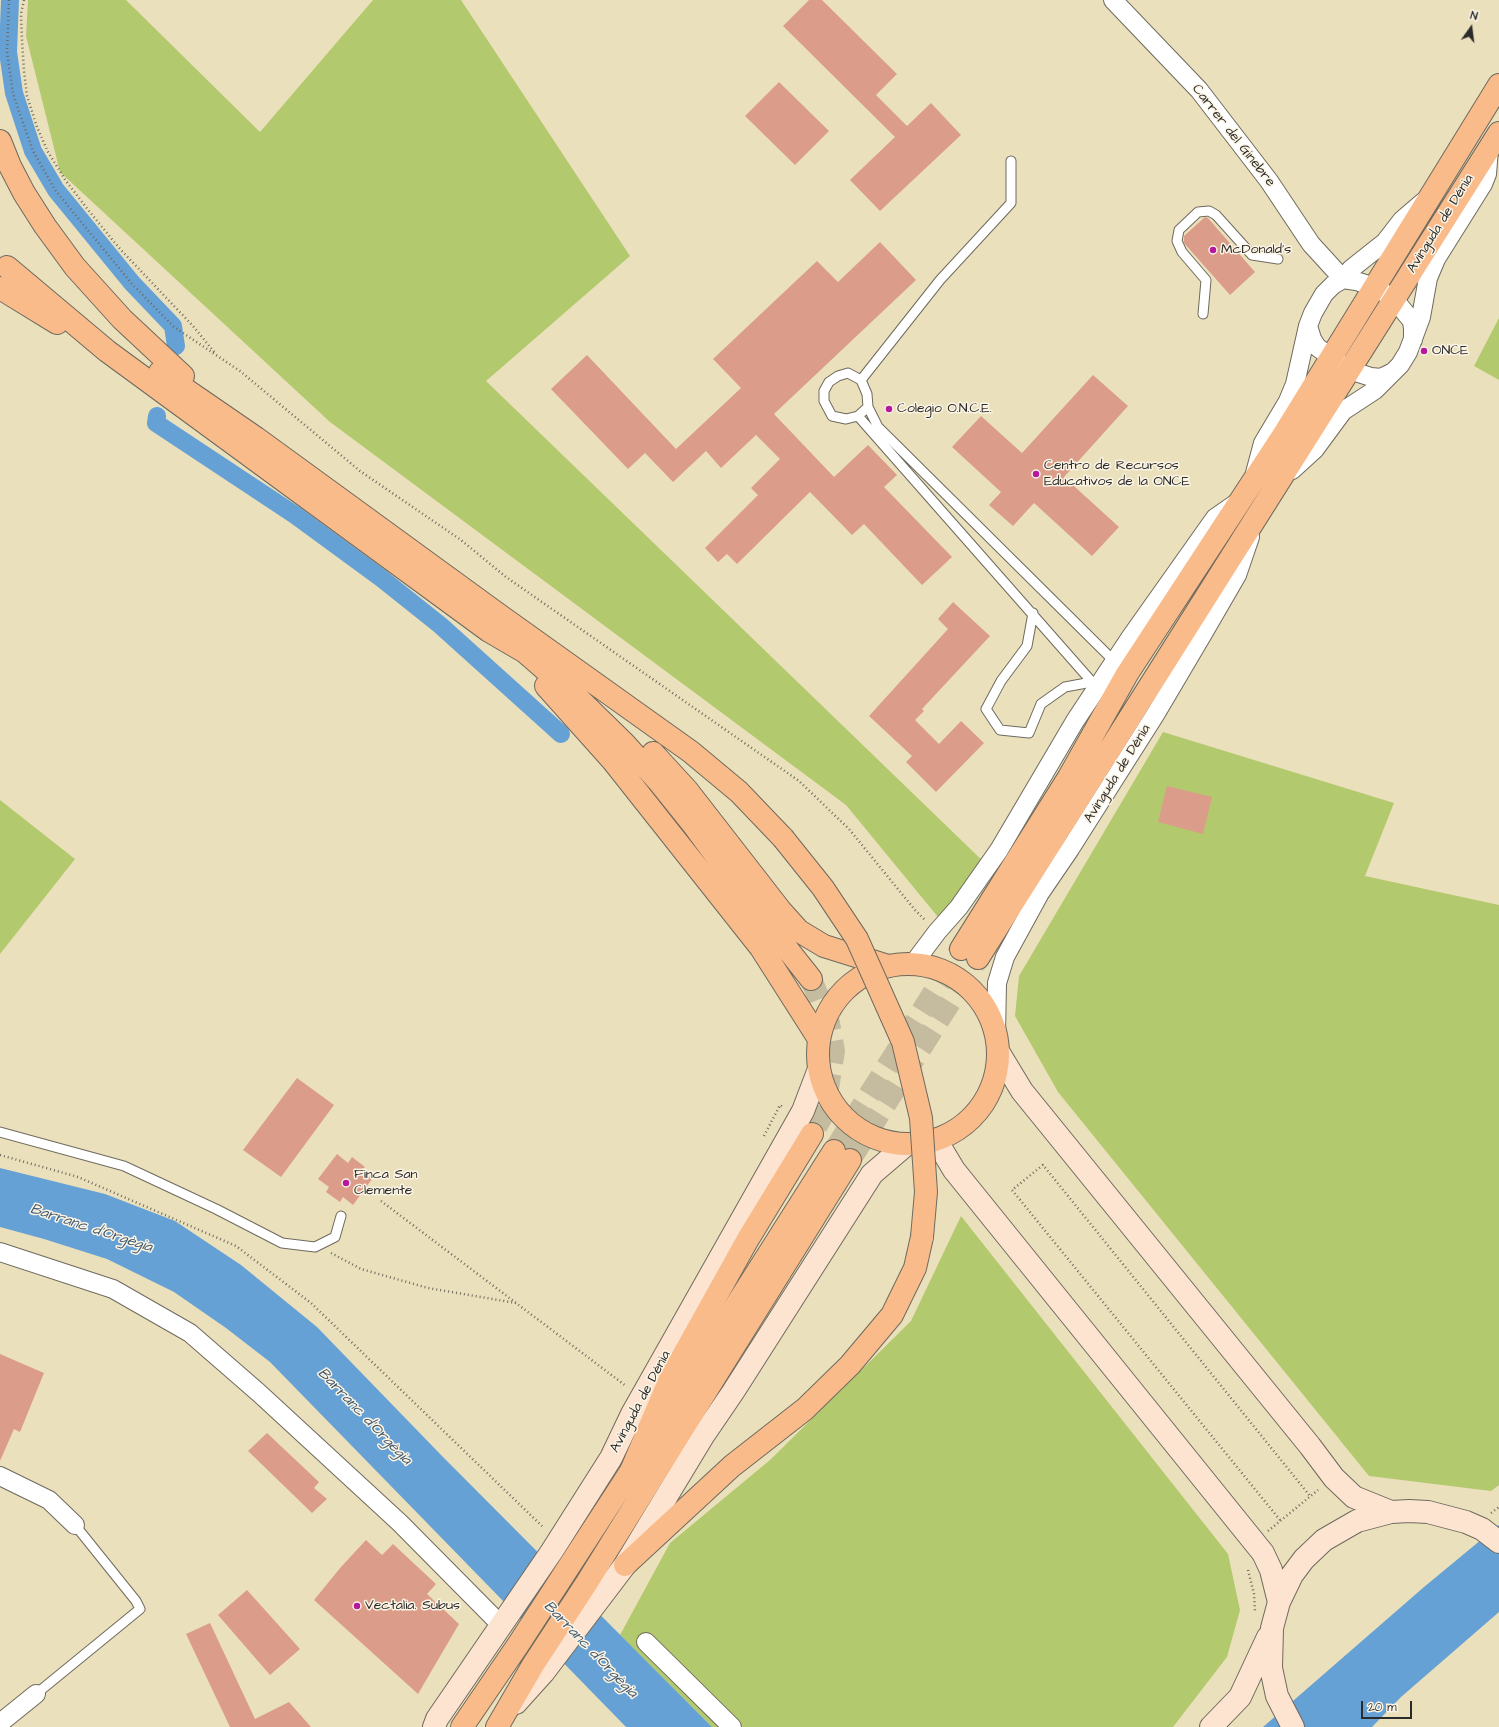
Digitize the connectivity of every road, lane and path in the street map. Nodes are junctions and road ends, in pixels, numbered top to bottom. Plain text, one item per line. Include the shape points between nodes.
1 (9, 0) edge
2 (24, 0) edge
3 (1113, 0) edge
4 (1499, 85) edge
5 (0, 141) edge
6 (1494, 141) edge
7 (1011, 161) dead end
8 (1433, 194) junction
9 (1278, 259) dead end
10 (4, 264) edge
11 (1343, 279) junction
12 (1375, 287) junction
13 (0, 288) edge
14 (1394, 299) junction
15 (1203, 314) dead end
16 (1308, 326) junction
17 (1413, 340) junction
18 (107, 351) junction
19 (216, 355) junction
20 (1330, 358) junction
21 (1349, 370) junction
22 (1391, 373) junction
23 (861, 380) junction
24 (868, 407) junction
25 (858, 416) junction
26 (256, 438) junction
27 (1281, 479) junction
28 (1247, 492) junction
29 (1257, 517) junction
30 (1033, 614) junction
31 (494, 623) junction
32 (1115, 662) junction
33 (1093, 687) junction
34 (937, 932) junction
35 (913, 964) junction
36 (888, 966) junction
37 (811, 979) tunnel mouth
38 (819, 1039) junction
39 (998, 1043) junction
40 (819, 1069) junction
41 (0, 1132) edge
42 (812, 1134) tunnel mouth
43 (936, 1140) junction
44 (907, 1144) junction
45 (381, 1201) dead end
46 (341, 1216) dead end
47 (0, 1252) edge
48 (331, 1253) dead end
49 (516, 1303) junction
50 (632, 1391) dead end
51 (631, 1471) junction
52 (0, 1476) edge
53 (1310, 1496) dead end
54 (1499, 1507) edge
55 (1391, 1512) junction
56 (1280, 1520) dead end
57 (75, 1525) joint
58 (1491, 1528) edge
59 (625, 1565) junction
60 (1279, 1602) junction
61 (502, 1626) junction
62 (1272, 1628) junction
63 (646, 1642) dead end
64 (538, 1669) junction
65 (36, 1694) joint
66 (501, 1721) edge
67 (0, 1723) edge
68 (434, 1724) edge
69 (462, 1727) edge
70 (732, 1727) edge
71 (1212, 1727) edge
72 (1293, 1727) edge

1 - 19 path via 7,52 13,94 33,151 55,190 142,295 174,327
2 - 19 path via 22,40 27,96 48,152 66,181 120,249 193,326
3 - 11 street, Carrer del Ginebre via 1199,90 1269,181 1311,244
4 - 8 main road, Avinguda de Dénia
5 - 26 main road via 24,193 44,226 75,267 122,319 170,366
6 - 14 main road, Avinguda de Dénia
6 - 17 street, Avinguda de Dénia via 1483,184 1436,258 1428,278 1421,317
7 - 23 lane via 1011,203 940,280
8 - 11 street, Avinguda de Dénia via 1402,220 1385,242 1351,268
8 - 12 main road, Avinguda de Dénia
9 - 15 lane via 1252,255 1216,215 1209,211 1198,212 1179,230 1177,241 1182,252 1206,280
10 - 18 main road
10 - 26 main road
11 - 12 street
11 - 16 street, Avinguda de Dénia via 1324,294
12 - 14 street
12 - 20 main road, Avinguda de Dénia
13 - 18 main road
14 - 17 street via 1412,321
14 - 21 main road, Avinguda de Dénia
16 - 20 street via 1316,347
16 - 28 street, Avinguda de Dénia via 1295,384 1263,443
17 - 22 street, Avinguda de Dénia via 1400,365
18 - 31 main road
19 - 34 path via 240,371 360,471 461,540 513,582 799,781 849,829 915,910
20 - 21 street
20 - 28 main road, Avinguda de Dénia
21 - 22 street via 1381,378
21 - 27 main road, Avinguda de Dénia
22 - 27 street, Avinguda de Dénia via 1375,390 1343,411 1315,449
23 - 24 lane via 867,394
23 - 25 lane via 848,374 838,376 829,382 824,391 824,401 832,416 846,419
24 - 25 lane
24 - 32 lane via 878,427
25 - 30 lane
26 - 31 main road
27 - 29 main road, Avinguda de Dénia
28 - 29 main road, Avinguda de Dénia via 1128,674 970,953
28 - 32 street, Avinguda de Dénia via 1215,518
29 - 39 street, Avinguda de Dénia via 1237,575 1147,728 1040,893 1004,957 997,983
30 - 33 lane
30 - 33 lane via 1027,646 1001,681 986,709 1000,730 1029,733 1040,704 1065,687
31 - 36 main road via 632,731 687,790 781,911 800,931 824,946
31 - 37 main road via 579,700 659,782
31 - 38 main road via 540,680 612,761 761,948
31 - 59 main road, bridge via 691,752 738,792 783,838 823,888 857,939 903,1042 921,1118 926,1192 922,1237 915,1268 892,1315 850,1365 805,1409 732,1466
32 - 33 street, Avinguda de Dénia
33 - 34 street, Avinguda de Dénia via 999,850 959,907
34 - 35 street, Avinguda de Dénia
35 - 36 main road
35 - 39 main road via 943,971 959,979 973,991 992,1019
36 - 38 main road via 868,973 850,984 835,1000 825,1018
38 - 40 main road
39 - 43 main road via 997,1072 992,1090 982,1107 969,1121
39 - 55 main road via 1022,1090 1334,1478 1354,1497
40 - 44 main road via 827,1094 842,1116 862,1132 885,1142
40 - 61 main road, Avinguda de Dénia via 800,1117 632,1414 611,1458
41 - 46 lane via 124,1166 282,1243 315,1247 335,1236
42 - 51 main road via 748,1239 670,1379
43 - 44 main road
43 - 60 main road via 954,1170 1263,1553 1272,1570
44 - 59 main road via 872,1174 703,1436
45 - 49 path
47 - 61 street via 113,1289 190,1333 400,1523
48 - 49 path via 361,1269 428,1288
49 - 50 path
51 - 64 main road, Avinguda de Dénia via 842,1156 586,1584
51 - 69 main road, Avinguda de Dénia
52 - 57 street via 49,1500
53 - 56 path via 1043,1165 1012,1190
54 - 58 path
55 - 58 main road via 1428,1512
55 - 60 main road via 1357,1521 1324,1540 1292,1575
57 - 65 lane via 140,1609
59 - 64 main road via 597,1603
60 - 62 main road
61 - 68 main road, Avinguda de Dénia
62 - 71 main road via 1240,1697
62 - 72 main road via 1271,1668 1278,1696
63 - 70 street
64 - 66 main road, Avinguda de Dénia
65 - 67 street

